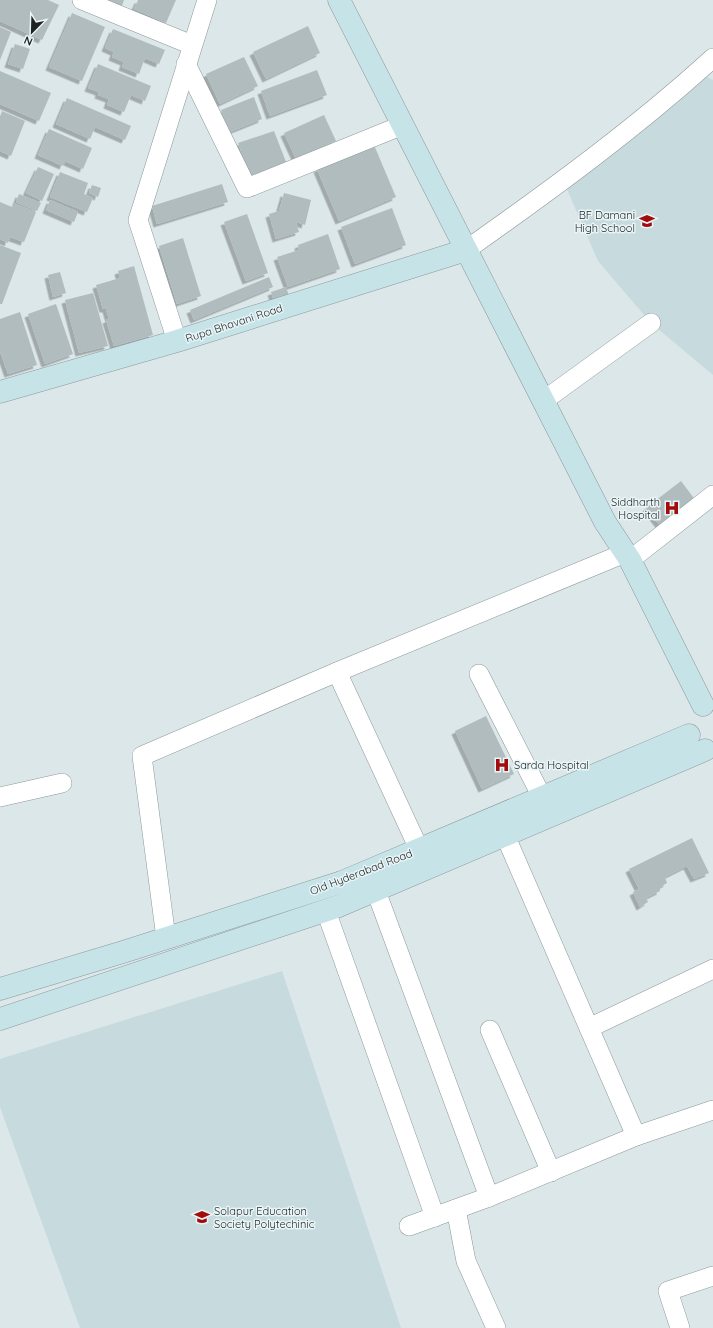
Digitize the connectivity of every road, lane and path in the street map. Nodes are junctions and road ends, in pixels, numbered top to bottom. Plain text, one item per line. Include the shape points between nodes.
1 (82, 0) edge
2 (207, 0) edge
3 (339, 0) edge
4 (192, 45) junction
5 (713, 58) edge
6 (186, 64) junction
7 (403, 125) junction
8 (466, 250) junction
9 (651, 323) dead end
10 (177, 341) junction
11 (0, 392) edge
12 (543, 400) junction
13 (713, 495) edge
14 (627, 557) junction
15 (337, 672) junction
16 (479, 674) dead end
17 (708, 704) edge
18 (689, 734) junction
19 (709, 751) edge
20 (62, 783) dead end
21 (0, 797) edge
22 (542, 797) junction
23 (505, 835) junction
24 (419, 849) junction
25 (376, 891) junction
26 (326, 911) junction
27 (166, 938) junction
28 (713, 969) edge
29 (0, 989) edge
30 (0, 1019) edge
31 (589, 1028) junction
32 (490, 1030) dead end
33 (713, 1110) edge
34 (636, 1136) junction
35 (550, 1172) junction
36 (489, 1197) junction
37 (456, 1209) junction
38 (435, 1217) junction
39 (409, 1226) dead end
40 (713, 1276) edge
41 (496, 1328) edge
42 (680, 1328) edge

1 - 4 street
2 - 4 street
3 - 7 main road
4 - 6 street
5 - 8 street via 636,124
6 - 7 street via 247,188
6 - 10 street via 138,220
7 - 8 main road
8 - 10 main road, Rupa Bhavani Road
8 - 12 main road
9 - 12 street
10 - 11 main road, Rupa Bhavani Road
12 - 14 main road via 605,522
13 - 14 street
14 - 15 street
14 - 17 main road
15 - 24 street
15 - 27 street via 142,756
16 - 22 street
17 - 18 main road via 693,713 688,725
18 - 19 main road via 696,744
18 - 22 main road, Old Hyderabad Road
19 - 23 main road
20 - 21 street
22 - 24 main road, Old Hyderabad Road
23 - 25 main road
23 - 31 street
24 - 27 main road, Old Hyderabad Road via 342,882
25 - 26 main road
25 - 36 street
26 - 30 main road
26 - 38 street
27 - 29 main road, Old Hyderabad Road
28 - 31 street
31 - 34 street
32 - 35 street
33 - 34 street
34 - 35 street
35 - 36 street
36 - 37 street
37 - 38 street
37 - 41 street via 466,1261
38 - 39 street
40 - 42 street via 668,1291

